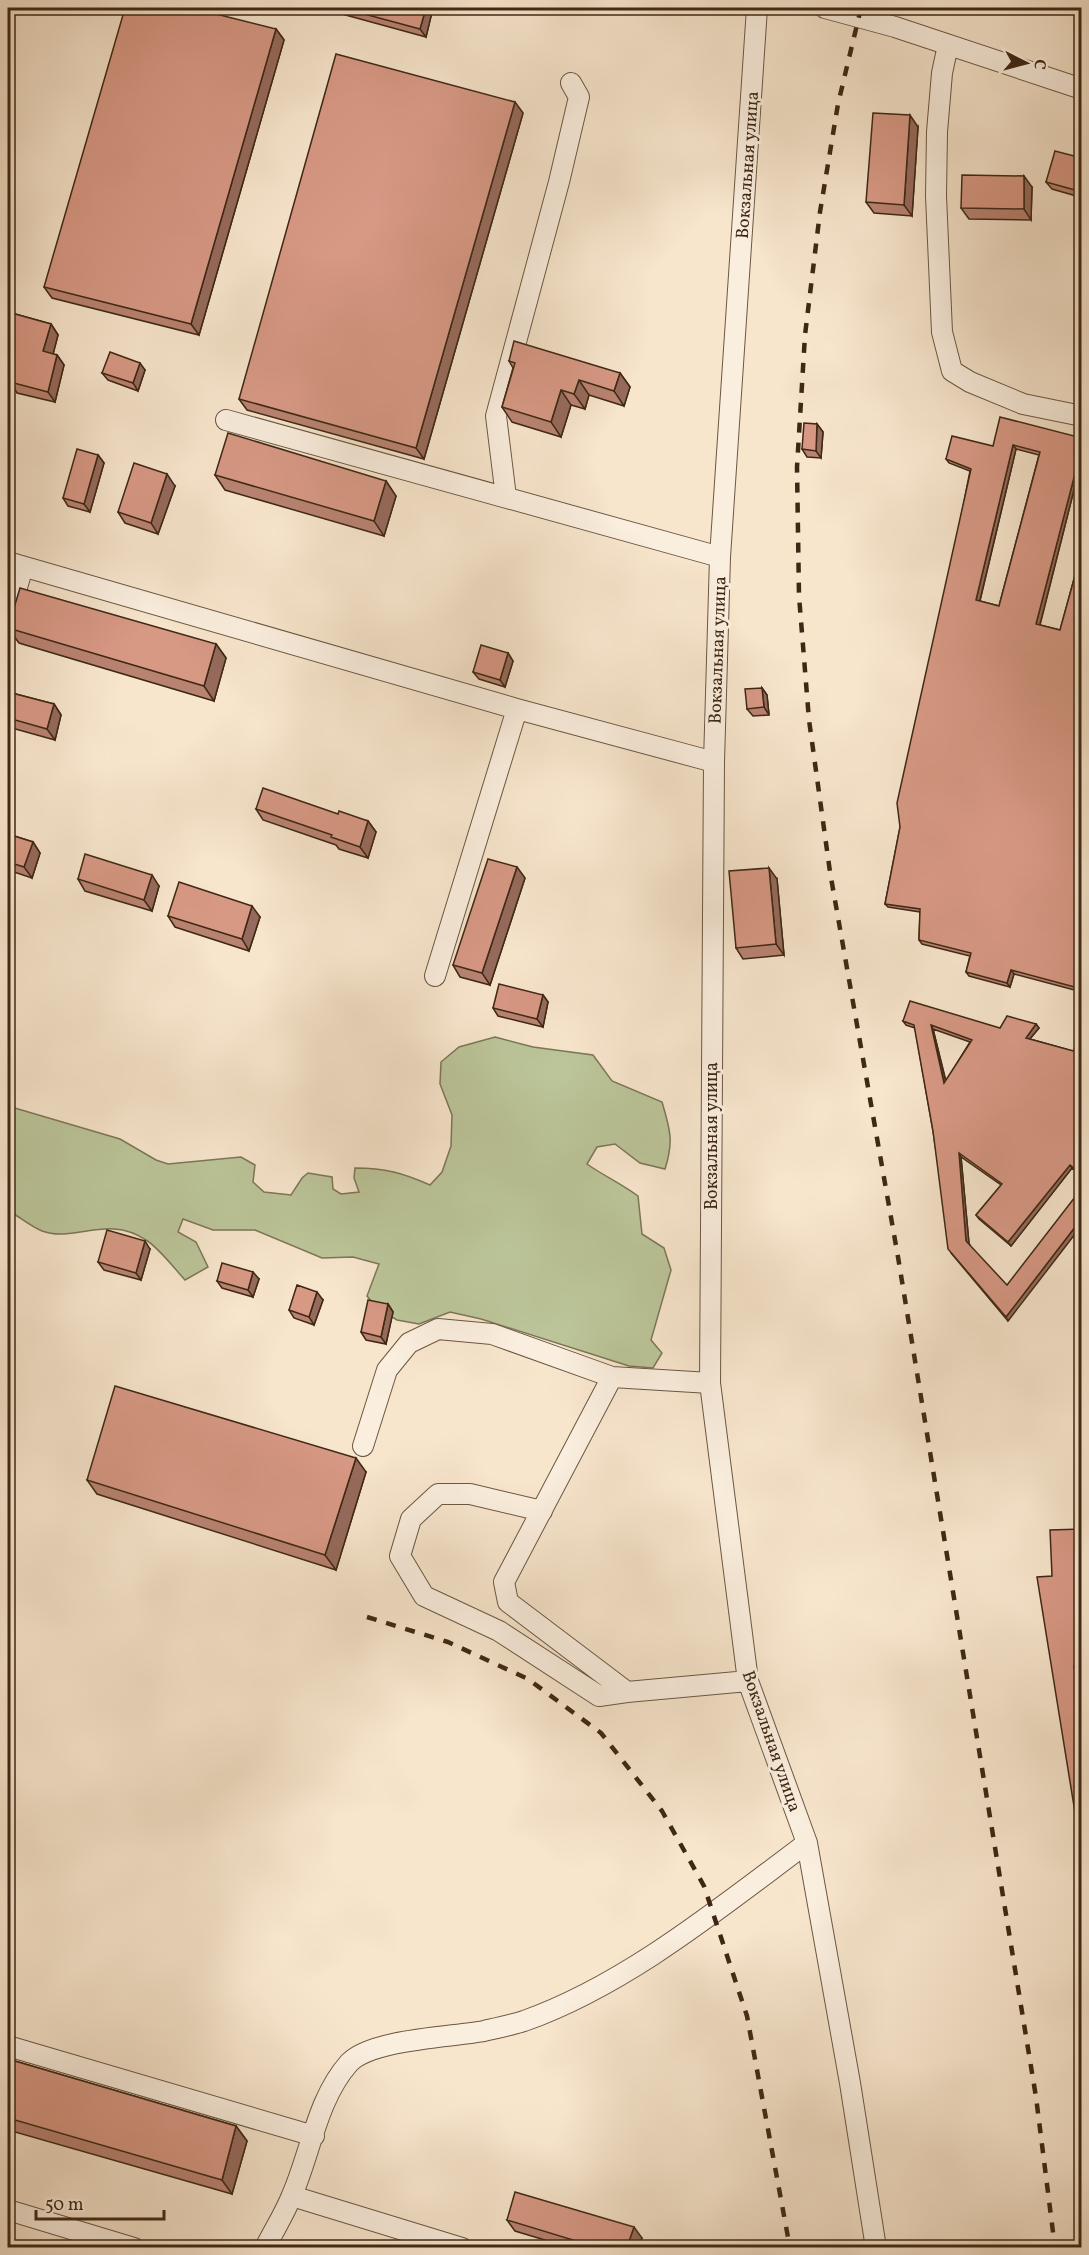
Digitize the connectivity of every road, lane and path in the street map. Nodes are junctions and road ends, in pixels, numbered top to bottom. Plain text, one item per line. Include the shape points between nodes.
1 (757, 8) edge
2 (825, 8) edge
3 (948, 45) junction
4 (571, 83) dead end
5 (1082, 89) edge
6 (1082, 416) edge
7 (226, 420) dead end
8 (506, 497) junction
9 (720, 557) junction
10 (15, 565) edge
11 (8, 618) edge
12 (517, 709) junction
13 (714, 762) junction
14 (435, 976) dead end
15 (612, 1377) junction
16 (710, 1383) junction
17 (363, 1446) dead end
18 (542, 1511) junction
19 (748, 1681) junction
20 (627, 1692) junction
21 (807, 1843) junction
22 (8, 2046) edge
23 (314, 2136) junction
24 (292, 2196) junction
25 (8, 2210) edge
26 (134, 2247) edge
27 (265, 2247) edge
28 (462, 2247) edge
29 (876, 2247) edge

1 - 9 street, Вокзальная улица
2 - 3 street
3 - 5 street
3 - 6 street via 937,132 936,196 942,332 952,371 1023,404
4 - 8 street via 579,97 496,416
7 - 8 street
8 - 9 street
9 - 13 street, Вокзальная улица
10 - 11 street
10 - 12 street
12 - 13 street
12 - 14 street
13 - 16 street, Вокзальная улица
15 - 16 street
15 - 17 street via 492,1334 438,1329 409,1343 387,1370
15 - 18 street
16 - 19 street, Вокзальная улица
18 - 20 street via 504,1581 508,1602
18 - 20 street via 470,1494 438,1494 411,1519 400,1556 424,1596 499,1631 599,1696
19 - 20 street
19 - 21 street, Вокзальная улица
21 - 23 street via 650,1956 564,2004 484,2031 420,2038 363,2054 350,2062 329,2093
21 - 29 street, Вокзальная улица
22 - 23 street
23 - 24 street
24 - 27 street
24 - 28 street
25 - 26 street

